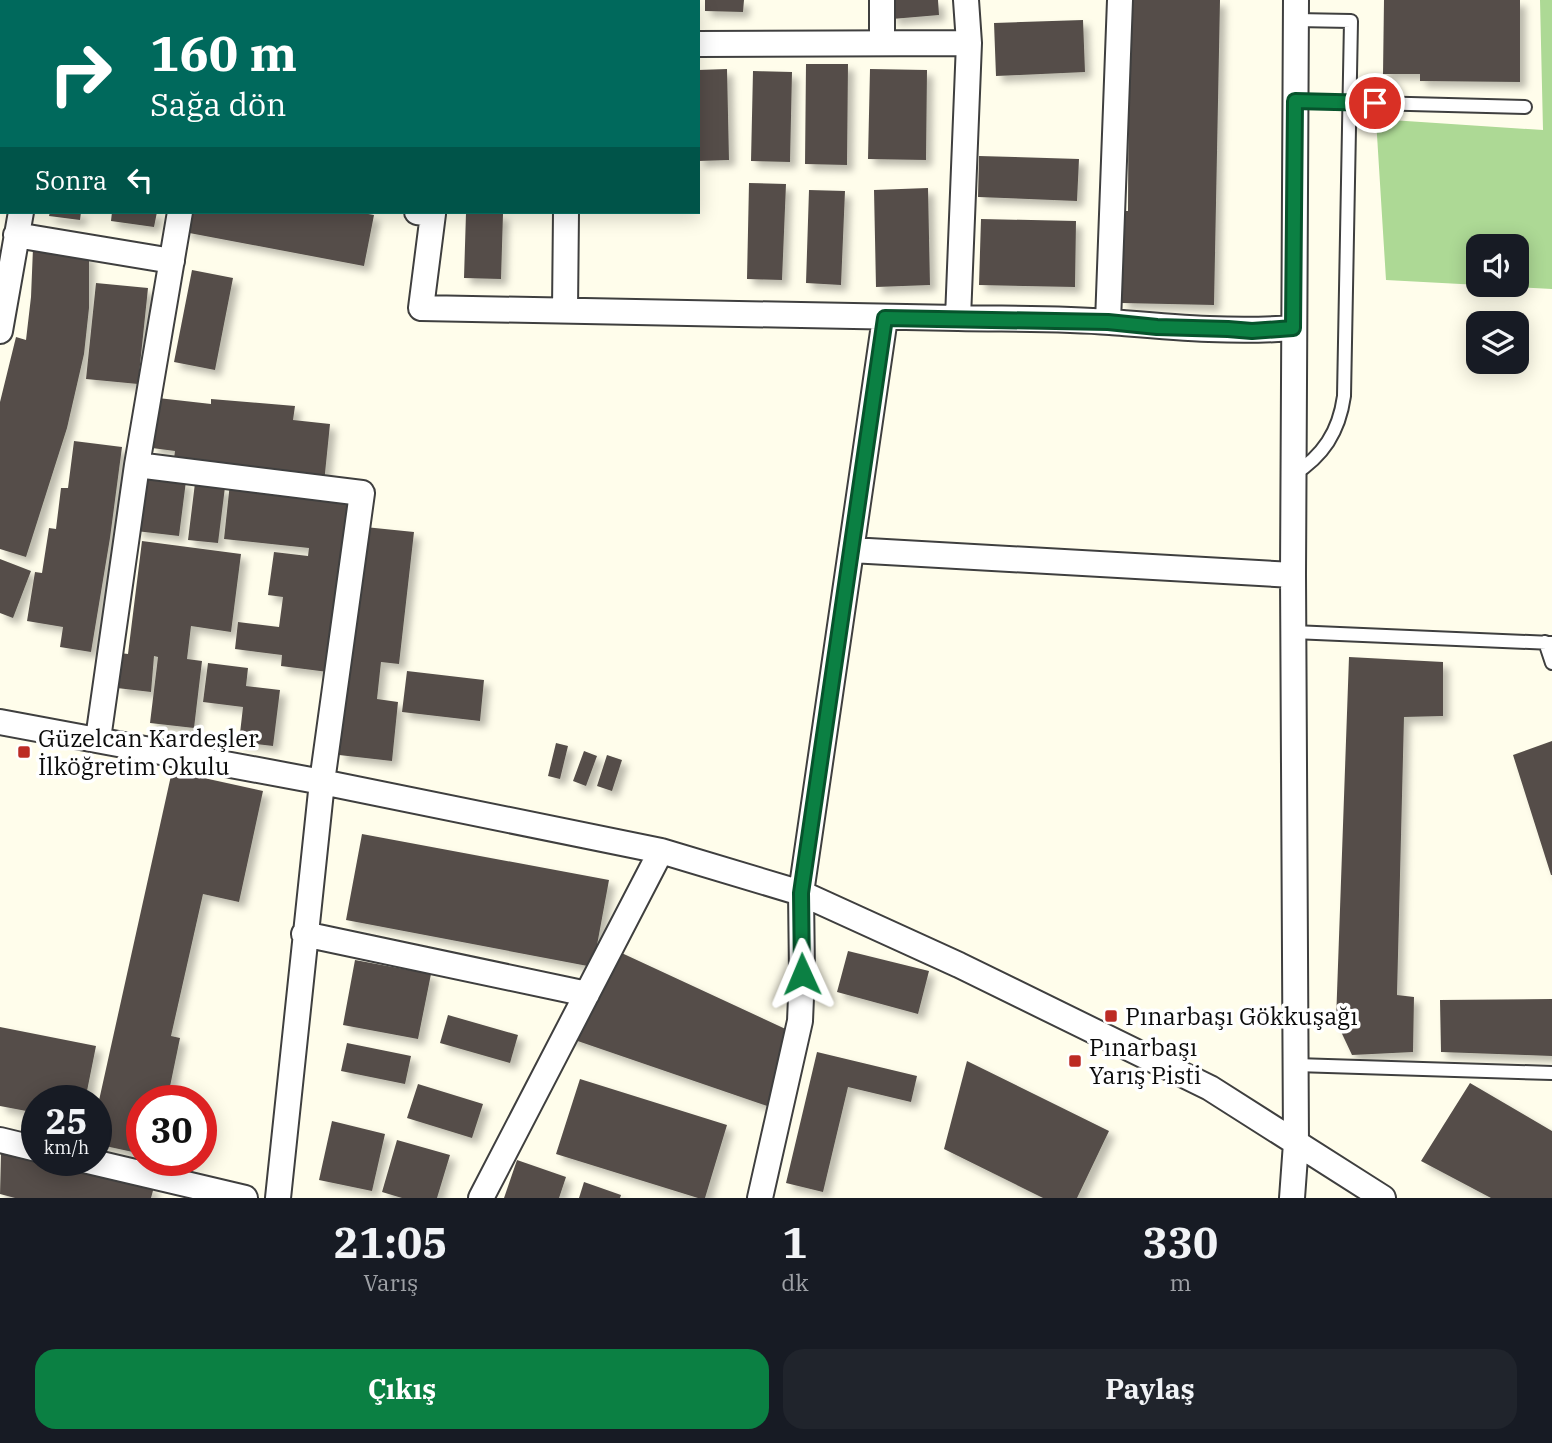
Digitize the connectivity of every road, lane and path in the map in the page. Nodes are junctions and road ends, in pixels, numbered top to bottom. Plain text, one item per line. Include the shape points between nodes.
1 (882, 0) edge
2 (966, 0) edge
3 (1121, 0) edge
4 (1296, 10) edge
5 (882, 42) junction
6 (969, 43) junction
7 (700, 44) edge
8 (1295, 101) junction
9 (1350, 103) junction
10 (1525, 107) dead end
11 (180, 214) edge
12 (433, 214) edge
13 (566, 214) edge
14 (19, 224) edge
15 (172, 261) junction
16 (565, 310) junction
17 (885, 318) junction
18 (958, 318) junction
19 (1108, 322) junction
20 (1293, 328) junction
21 (0, 331) edge
22 (137, 465) junction
23 (1293, 475) junction
24 (851, 550) junction
25 (1293, 575) junction
26 (1293, 632) junction
27 (1549, 643) edge
28 (1552, 663) edge
29 (0, 722) edge
30 (98, 739) junction
31 (322, 782) junction
32 (661, 851) junction
33 (801, 893) junction
34 (304, 934) junction
35 (587, 994) junction
36 (1296, 1065) junction
37 (1552, 1073) edge
38 (0, 1140) edge
39 (1296, 1143) junction
40 (21, 1145) edge
41 (112, 1170) edge
42 (168, 1189) edge
43 (245, 1198) edge
44 (278, 1198) edge
45 (481, 1198) edge
46 (760, 1198) edge
47 (1292, 1198) edge
48 (1383, 1198) edge

1 - 5 street
2 - 6 street
3 - 19 street
4 - 8 street
4 - 9 lane via 1351,21
5 - 6 street
5 - 7 street
6 - 18 street
8 - 9 lane
8 - 20 street
9 - 10 lane
9 - 23 lane via 1342,411 1321,453
11 - 15 street
12 - 16 street via 421,308
13 - 16 street
14 - 15 street
14 - 21 street
15 - 22 street
16 - 17 street
17 - 18 street
17 - 24 street
18 - 19 street
19 - 20 street via 1252,331
20 - 23 street
22 - 30 street
22 - 31 street via 362,493
23 - 25 street
24 - 25 street
24 - 33 street
25 - 26 street
26 - 27 lane
26 - 36 street
27 - 28 lane
29 - 30 street
30 - 31 street
31 - 32 street
31 - 34 street
32 - 33 street
32 - 35 street
33 - 39 street via 959,964 1210,1088
33 - 46 street via 800,1021
34 - 35 street
34 - 44 street
35 - 45 street
36 - 37 lane
36 - 39 street
38 - 40 street
39 - 47 street
39 - 48 street
41 - 42 street
42 - 43 street

